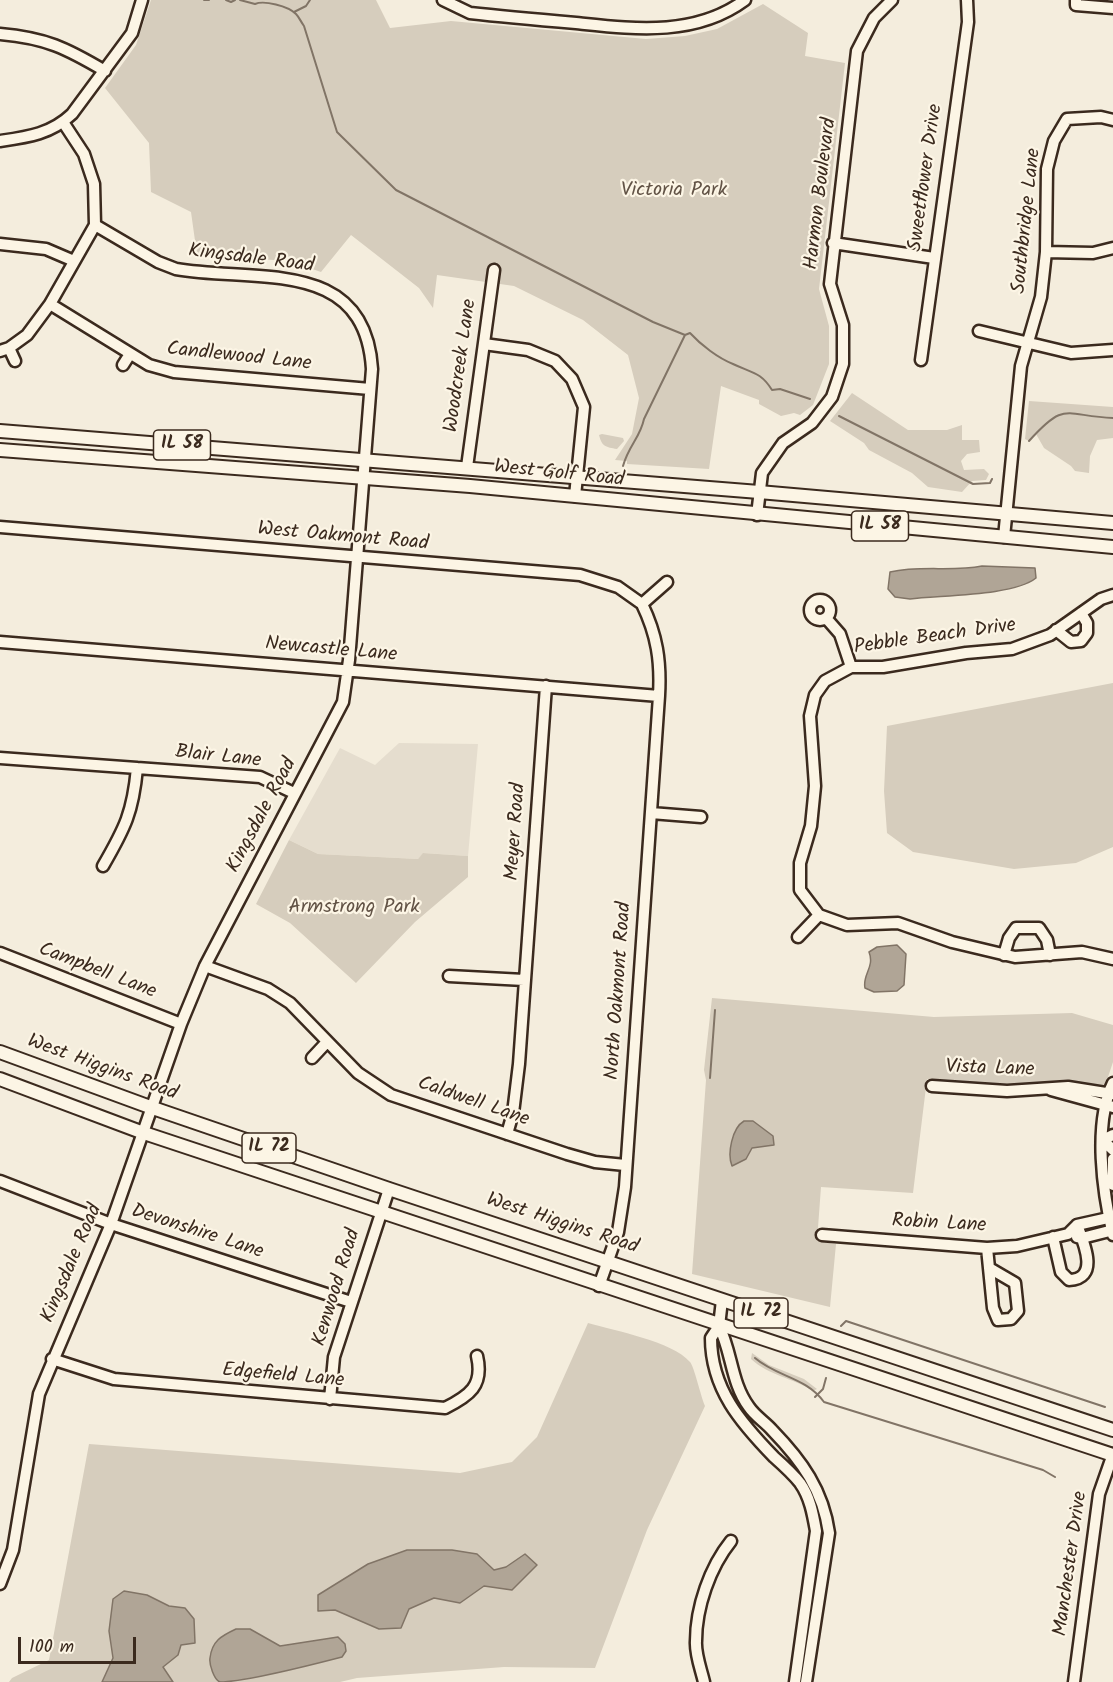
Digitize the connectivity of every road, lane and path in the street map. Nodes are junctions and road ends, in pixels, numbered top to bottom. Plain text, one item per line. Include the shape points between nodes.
1 (142, 0) edge
2 (745, 0) edge
3 (892, 0) edge
4 (967, 0) edge
5 (444, 2) edge
6 (1076, 2) edge
7 (1113, 8) edge
8 (0, 34) edge
9 (105, 71) junction
10 (1113, 120) edge
11 (63, 122) junction
12 (0, 141) edge
13 (95, 225) junction
14 (833, 243) junction
15 (0, 244) edge
16 (1113, 248) edge
17 (1046, 252) junction
18 (934, 258) junction
19 (74, 261) junction
20 (494, 270) dead end
21 (50, 304) junction
22 (979, 331) dead end
23 (1027, 343) junction
24 (484, 344) junction
25 (5, 350) edge
26 (1113, 350) edge
27 (130, 354) junction
28 (921, 360) dead end
29 (15, 361) dead end
30 (123, 365) dead end
31 (370, 389) junction
32 (0, 430) edge
33 (0, 450) edge
34 (365, 460) junction
35 (467, 467) junction
36 (577, 476) junction
37 (363, 478) junction
38 (759, 492) junction
39 (575, 496) junction
40 (1006, 513) junction
41 (757, 515) junction
42 (1113, 523) edge
43 (0, 527) edge
44 (1004, 537) junction
45 (1113, 547) edge
46 (358, 557) junction
47 (667, 582) dead end
48 (1113, 595) edge
49 (642, 604) junction
50 (1081, 613) junction
51 (826, 618) dead end
52 (1056, 630) junction
53 (0, 642) edge
54 (851, 667) junction
55 (348, 670) junction
56 (546, 686) junction
57 (659, 696) junction
58 (0, 758) edge
59 (137, 768) junction
60 (294, 793) junction
61 (651, 813) junction
62 (701, 817) dead end
63 (103, 866) dead end
64 (819, 915) junction
65 (798, 937) dead end
66 (0, 953) edge
67 (1005, 955) junction
68 (1050, 955) junction
69 (1113, 959) edge
70 (205, 966) junction
71 (449, 976) dead end
72 (524, 980) junction
73 (181, 1024) junction
74 (326, 1043) junction
75 (0, 1052) edge
76 (312, 1058) dead end
77 (0, 1079) edge
78 (1113, 1083) edge
79 (932, 1086) dead end
80 (1048, 1089) junction
81 (1110, 1094) edge
82 (1109, 1106) edge
83 (150, 1107) junction
84 (141, 1132) junction
85 (507, 1134) junction
86 (1108, 1137) edge
87 (1113, 1150) edge
88 (1113, 1159) edge
89 (625, 1165) junction
90 (0, 1180) edge
91 (1113, 1185) edge
92 (389, 1189) junction
93 (381, 1213) junction
94 (1110, 1217) edge
95 (111, 1224) junction
96 (1077, 1225) junction
97 (1113, 1232) edge
98 (1068, 1234) junction
99 (822, 1235) dead end
100 (1053, 1237) junction
101 (1082, 1238) junction
102 (987, 1248) junction
103 (608, 1260) junction
104 (991, 1269) dead end
105 (599, 1286) junction
106 (722, 1300) junction
107 (351, 1302) junction
108 (719, 1326) junction
109 (477, 1356) dead end
110 (52, 1359) junction
111 (330, 1400) junction
112 (1113, 1430) edge
113 (1113, 1455) edge
114 (731, 1541) dead end
115 (0, 1584) edge
116 (704, 1682) edge
117 (795, 1682) edge
118 (806, 1682) edge
119 (1074, 1682) edge

1 - 9 street via 132,33
2 - 5 street via 708,19 657,29 471,13
3 - 14 street, Harmon Boulevard via 874,18 857,51
4 - 18 street, Sweetflower Drive via 968,22
6 - 7 street
8 - 9 street via 33,37 65,47
9 - 11 street
10 - 17 street, Southbridge Lane via 1067,119 1053,141 1047,169
11 - 12 street via 37,136
11 - 13 street via 84,154 94,184
13 - 19 street
13 - 31 street, Kingsdale Road via 158,262 176,268 298,280 320,286 344,303 362,326 371,347
14 - 18 street
14 - 38 street, Harmon Boulevard via 830,284 843,325 843,364 832,397 812,423 783,443 762,473
15 - 19 street via 46,249
16 - 17 street via 1093,253
17 - 23 street, Southbridge Lane via 1041,297
18 - 28 street, Sweetflower Drive
19 - 21 street
20 - 24 street, Woodcreek Lane
21 - 25 street via 27,335
21 - 27 street, Candlewood Lane
22 - 23 street
23 - 26 street via 1071,353
23 - 40 street, Southbridge Lane via 1021,366
24 - 35 street, Woodcreek Lane
24 - 36 street via 528,350 555,361 572,378 584,407
25 - 29 street
27 - 30 street
27 - 31 street, Candlewood Lane via 148,365 174,372
31 - 34 street, Kingsdale Road
32 - 34 main road, West Golf Road / IL 58
33 - 37 main road, West Golf Road / IL 58
34 - 35 main road, West Golf Road / IL 58
34 - 37 street, Kingsdale Road
35 - 36 main road, West Golf Road / IL 58
36 - 38 main road, West Golf Road / IL 58
36 - 39 street
37 - 39 main road, West Golf Road / IL 58
37 - 46 street, Kingsdale Road
38 - 40 main road, West Golf Road / IL 58
38 - 41 street, Harmon Boulevard
39 - 41 main road, West Golf Road / IL 58
40 - 42 main road, West Golf Road / IL 58
40 - 44 street, Southbridge Lane
41 - 44 main road, West Golf Road / IL 58
43 - 46 street, West Oakmont Road
44 - 45 main road, West Golf Road / IL 58
46 - 49 street, West Oakmont Road via 580,575 618,587
46 - 55 street, Kingsdale Road
47 - 49 street
48 - 50 street, Pebble Beach Drive
49 - 57 street, North Oakmont Road via 654,628 659,653
50 - 52 street, Pebble Beach Drive
50 - 52 street via 1087,633 1081,641 1071,642
51 - 54 street via 840,634
52 - 54 street, Pebble Beach Drive via 1012,649 883,668
53 - 55 street, Newcastle Lane
54 - 64 street, Pebble Beach Drive via 825,681 815,695 810,716 815,786 811,826 800,863 800,890
55 - 56 street, Newcastle Lane
55 - 60 street, Kingsdale Road via 339,710
56 - 57 street, Newcastle Lane
56 - 72 street, Meyer Road
57 - 61 street, North Oakmont Road
58 - 59 street, Blair Lane
59 - 60 street, Blair Lane via 260,777
59 - 63 street via 135,798 126,828
60 - 70 street, Kingsdale Road
61 - 62 street
61 - 89 street, North Oakmont Road
64 - 65 street
64 - 67 street via 847,925 898,923
66 - 73 street, Campbell Lane
67 - 68 street
67 - 68 street via 1016,928 1039,928
68 - 69 street via 1082,952
70 - 73 street, Kingsdale Road
70 - 74 street, Caldwell Lane via 268,989 290,1003
71 - 72 street
72 - 85 street, Meyer Road via 519,1064
73 - 83 street, Kingsdale Road
74 - 76 street
74 - 85 street, Caldwell Lane via 358,1073 392,1095
75 - 83 main road, West Higgins Road / IL 72
77 - 84 main road, IL 72
78 - 81 street
79 - 80 street, Vista Lane via 1007,1091
80 - 81 street, Vista Lane via 1068,1087
80 - 82 street, Vista Lane
81 - 82 street
82 - 86 street
83 - 84 street, Kingsdale Road
83 - 92 main road, West Higgins Road / IL 72
84 - 93 main road, IL 72
84 - 95 street, Kingsdale Road
85 - 89 street, Caldwell Lane via 595,1162
86 - 87 street
86 - 94 street via 1101,1176
88 - 91 street
89 - 103 street, North Oakmont Road via 621,1218
90 - 95 street, Devonshire Lane
92 - 93 street, Kenwood Road
92 - 103 main road, West Higgins Road / IL 72
93 - 105 main road, IL 72
93 - 107 street, Kenwood Road
94 - 96 street
94 - 97 street
95 - 107 street, Devonshire Lane
95 - 110 street, Kingsdale Road
96 - 98 street
96 - 101 street
97 - 101 street
98 - 100 street, Robin Lane
98 - 101 street, Robin Lane
99 - 102 street, Robin Lane
100 - 101 street via 1061,1272 1069,1280 1086,1275
100 - 102 street, Robin Lane
102 - 104 street
103 - 105 street, North Oakmont Road
103 - 106 main road, West Higgins Road / IL 72
105 - 108 main road, IL 72
106 - 108 street
106 - 112 main road, West Higgins Road / IL 72
107 - 111 street, Kenwood Road via 334,1358
108 - 113 main road, IL 72
108 - 117 street via 711,1338 711,1352 729,1405 799,1482 816,1531
108 - 118 street via 727,1342 737,1387 750,1408 810,1475 826,1512 829,1533
109 - 111 street, Edgefield Lane via 481,1371 469,1395 445,1408
110 - 111 street, Edgefield Lane via 114,1379
110 - 115 street, Kingsdale Road via 36,1406 13,1550
113 - 119 street, Manchester Drive via 1100,1494
114 - 116 street via 716,1562 700,1609 695,1642

